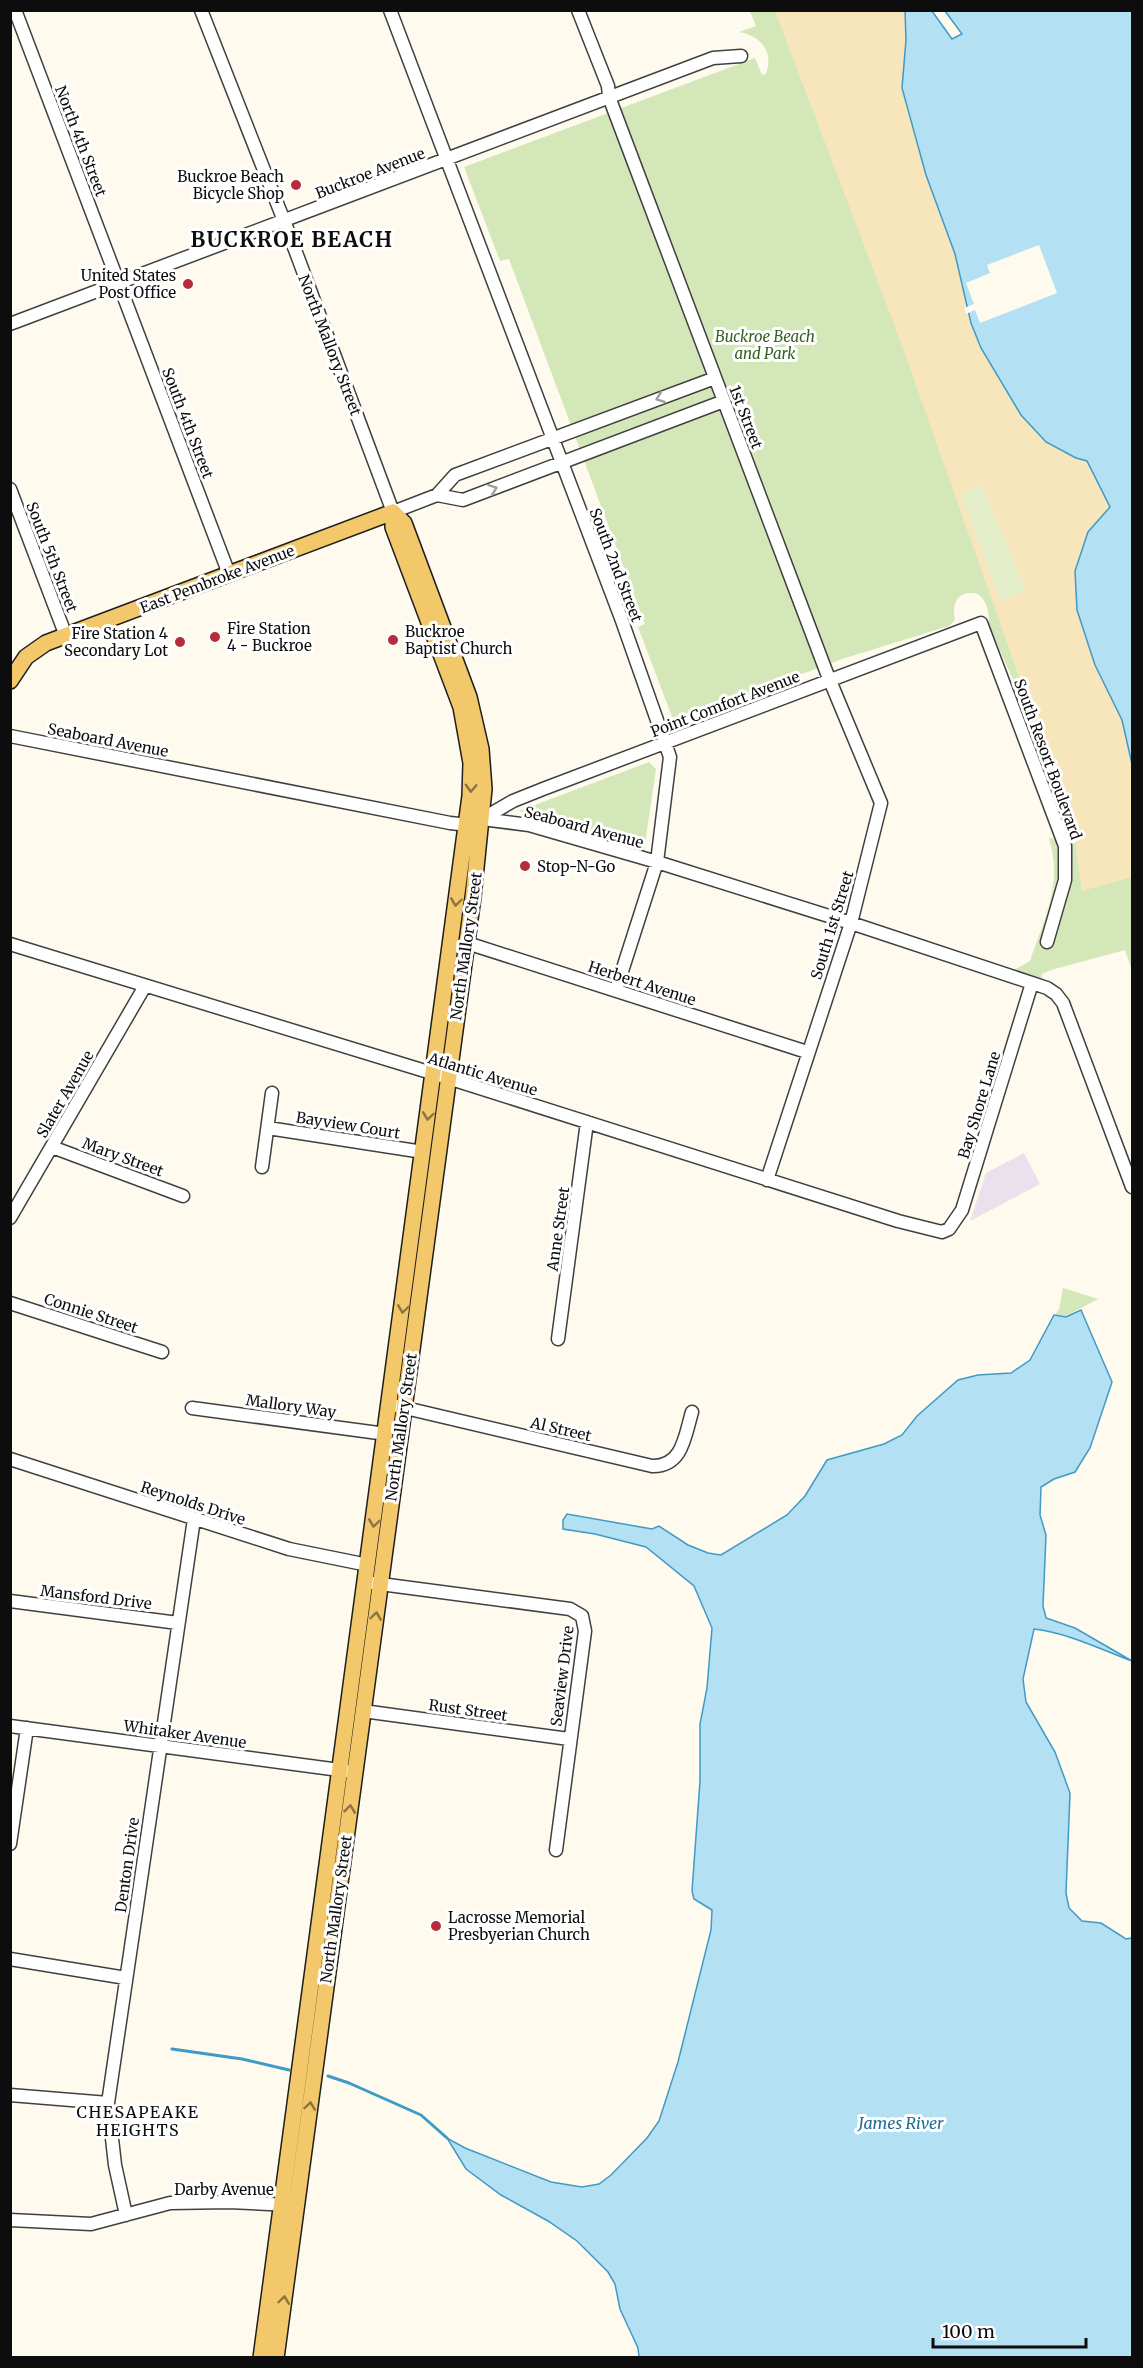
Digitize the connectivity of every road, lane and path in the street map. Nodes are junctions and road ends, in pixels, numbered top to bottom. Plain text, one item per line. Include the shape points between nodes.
1 (15, 10) edge
2 (201, 10) edge
3 (390, 10) edge
4 (578, 10) edge
5 (741, 56) dead end
6 (609, 97) junction
7 (446, 160) junction
8 (284, 221) junction
9 (118, 282) junction
10 (10, 324) edge
11 (715, 378) junction
12 (723, 401) junction
13 (552, 438) junction
14 (561, 463) junction
15 (10, 489) edge
16 (437, 495) junction
17 (393, 512) junction
18 (230, 574) junction
19 (981, 623) joint
20 (66, 636) junction
21 (10, 681) edge
22 (830, 681) junction
23 (10, 736) edge
24 (666, 743) junction
25 (474, 821) junction
26 (657, 862) junction
27 (851, 923) junction
28 (1047, 942) dead end
29 (466, 943) junction
30 (10, 944) edge
31 (1032, 983) junction
32 (145, 986) junction
33 (616, 990) junction
34 (807, 1052) junction
35 (441, 1076) junction
36 (272, 1093) dead end
37 (588, 1122) junction
38 (268, 1128) junction
39 (52, 1147) junction
40 (423, 1152) junction
41 (262, 1167) dead end
42 (767, 1180) junction
43 (1132, 1186) edge
44 (183, 1196) dead end
45 (10, 1218) edge
46 (945, 1231) joint
47 (10, 1303) edge
48 (558, 1339) dead end
49 (162, 1352) dead end
50 (397, 1407) junction
51 (192, 1408) dead end
52 (692, 1412) dead end
53 (386, 1434) junction
54 (10, 1459) edge
55 (194, 1519) junction
56 (368, 1565) junction
57 (373, 1583) junction
58 (10, 1601) edge
59 (178, 1623) junction
60 (363, 1711) junction
61 (10, 1726) edge
62 (27, 1728) junction
63 (569, 1739) junction
64 (160, 1746) junction
65 (348, 1771) junction
66 (10, 1844) edge
67 (556, 1850) dead end
68 (10, 1959) edge
69 (126, 1978) junction
70 (10, 2095) edge
71 (108, 2103) junction
72 (290, 2205) junction
73 (126, 2215) junction
74 (10, 2220) edge
75 (261, 2358) edge
76 (276, 2358) edge

1 - 9 street, North 4th Street
2 - 8 street, North Mallory Street
3 - 7 street, South 2nd Street
4 - 6 street, 1st Street
5 - 6 street, Buckroe Avenue via 713,58
6 - 7 street, Buckroe Avenue
6 - 11 street, 1st Street
7 - 8 street, Buckroe Avenue
7 - 13 street, South 2nd Street
8 - 9 street, Buckroe Avenue
8 - 17 street, North Mallory Street
9 - 10 street, Buckroe Avenue
9 - 18 street, South 4th Street
11 - 12 street, 1st Street
11 -> 13 street, East Pembroke Avenue
12 - 14 street, East Pembroke Avenue
12 - 22 street, 1st Street
13 - 14 street, South 2nd Street
13 - 16 street, East Pembroke Avenue via 455,475
16 -> 14 street, East Pembroke Avenue via 463,500
14 - 24 street, South 2nd Street
15 - 20 street, South 5th Street
16 - 17 street, East Pembroke Avenue
17 - 18 main road, East Pembroke Avenue
17 - 25 main road, North Mallory Street via 393,527 461,707 471,763
18 - 20 main road, East Pembroke Avenue
19 - 22 street, Point Comfort Avenue
19 - 28 street, South Resort Boulevard via 1065,846 1065,880
20 - 21 main road, East Pembroke Avenue via 32,651
22 - 24 street, Point Comfort Avenue
22 - 27 street, South 1st Street via 880,803
23 - 25 street, Seaboard Avenue via 450,823
24 - 25 street, Point Comfort Avenue via 513,801
24 - 26 street, South 2nd Street via 670,757
25 - 26 street, Seaboard Avenue via 529,825
25 - 29 main road, North Mallory Street
25 -> 35 main road, North Mallory Street
26 - 27 street, Seaboard Avenue
26 - 33 street, South 2nd Street
27 - 31 street, Seaboard Avenue
27 - 34 street, South 1st Street
29 - 33 street, Herbert Avenue
29 - 35 main road, North Mallory Street
30 - 32 street, Atlantic Avenue
31 - 43 street, Seaboard Avenue via 1052,991 1063,1004
31 - 46 street, Bay Shore Lane via 962,1210
32 - 35 street, Atlantic Avenue
32 - 39 street, Slater Avenue
33 - 34 street, Herbert Avenue
34 - 42 street, South 1st Street
35 - 37 street, Atlantic Avenue
35 -> 40 main road, North Mallory Street
35 - 50 main road, North Mallory Street
36 - 38 street
37 - 42 street, Atlantic Avenue
37 - 48 street, Anne Street
38 - 40 street, Bayview Court
38 - 41 street
39 - 44 street, Mary Street
39 - 45 street, Slater Avenue
40 -> 50 main road, North Mallory Street
42 - 46 street, Atlantic Avenue via 925,1229
47 - 49 street, Connie Street
50 - 52 street, Al Street via 652,1466 670,1463 678,1456
50 - 53 main road, North Mallory Street
50 - 57 main road, North Mallory Street
51 - 53 street, Mallory Way
53 -> 56 main road, North Mallory Street
54 - 55 street, Reynolds Drive
55 - 56 street, Reynolds Drive via 289,1549
55 - 59 street, Denton Drive
56 - 57 main road, North Mallory Street
60 -> 57 main road, North Mallory Street
57 - 63 street, Seaview Drive via 577,1612 582,1616 585,1631
57 - 65 main road, North Mallory Street
58 - 59 street, Mansford Drive
59 - 64 street, Denton Drive
60 - 63 street, Rust Street
60 - 65 main road, North Mallory Street
61 - 62 street, Whitaker Avenue
62 - 64 street, Whitaker Avenue
62 - 66 street
63 - 67 street, Seaview Drive
64 - 65 street, Whitaker Avenue
64 - 69 street, Denton Drive
65 - 72 main road, North Mallory Street
68 - 69 street
69 - 71 street, Denton Drive
70 - 71 street
71 - 73 street, Denton Drive
72 - 73 street, Darby Avenue via 170,2203
72 - 75 main road, North Mallory Street
76 -> 72 main road, North Mallory Street
73 - 74 street, Darby Avenue via 91,2224

